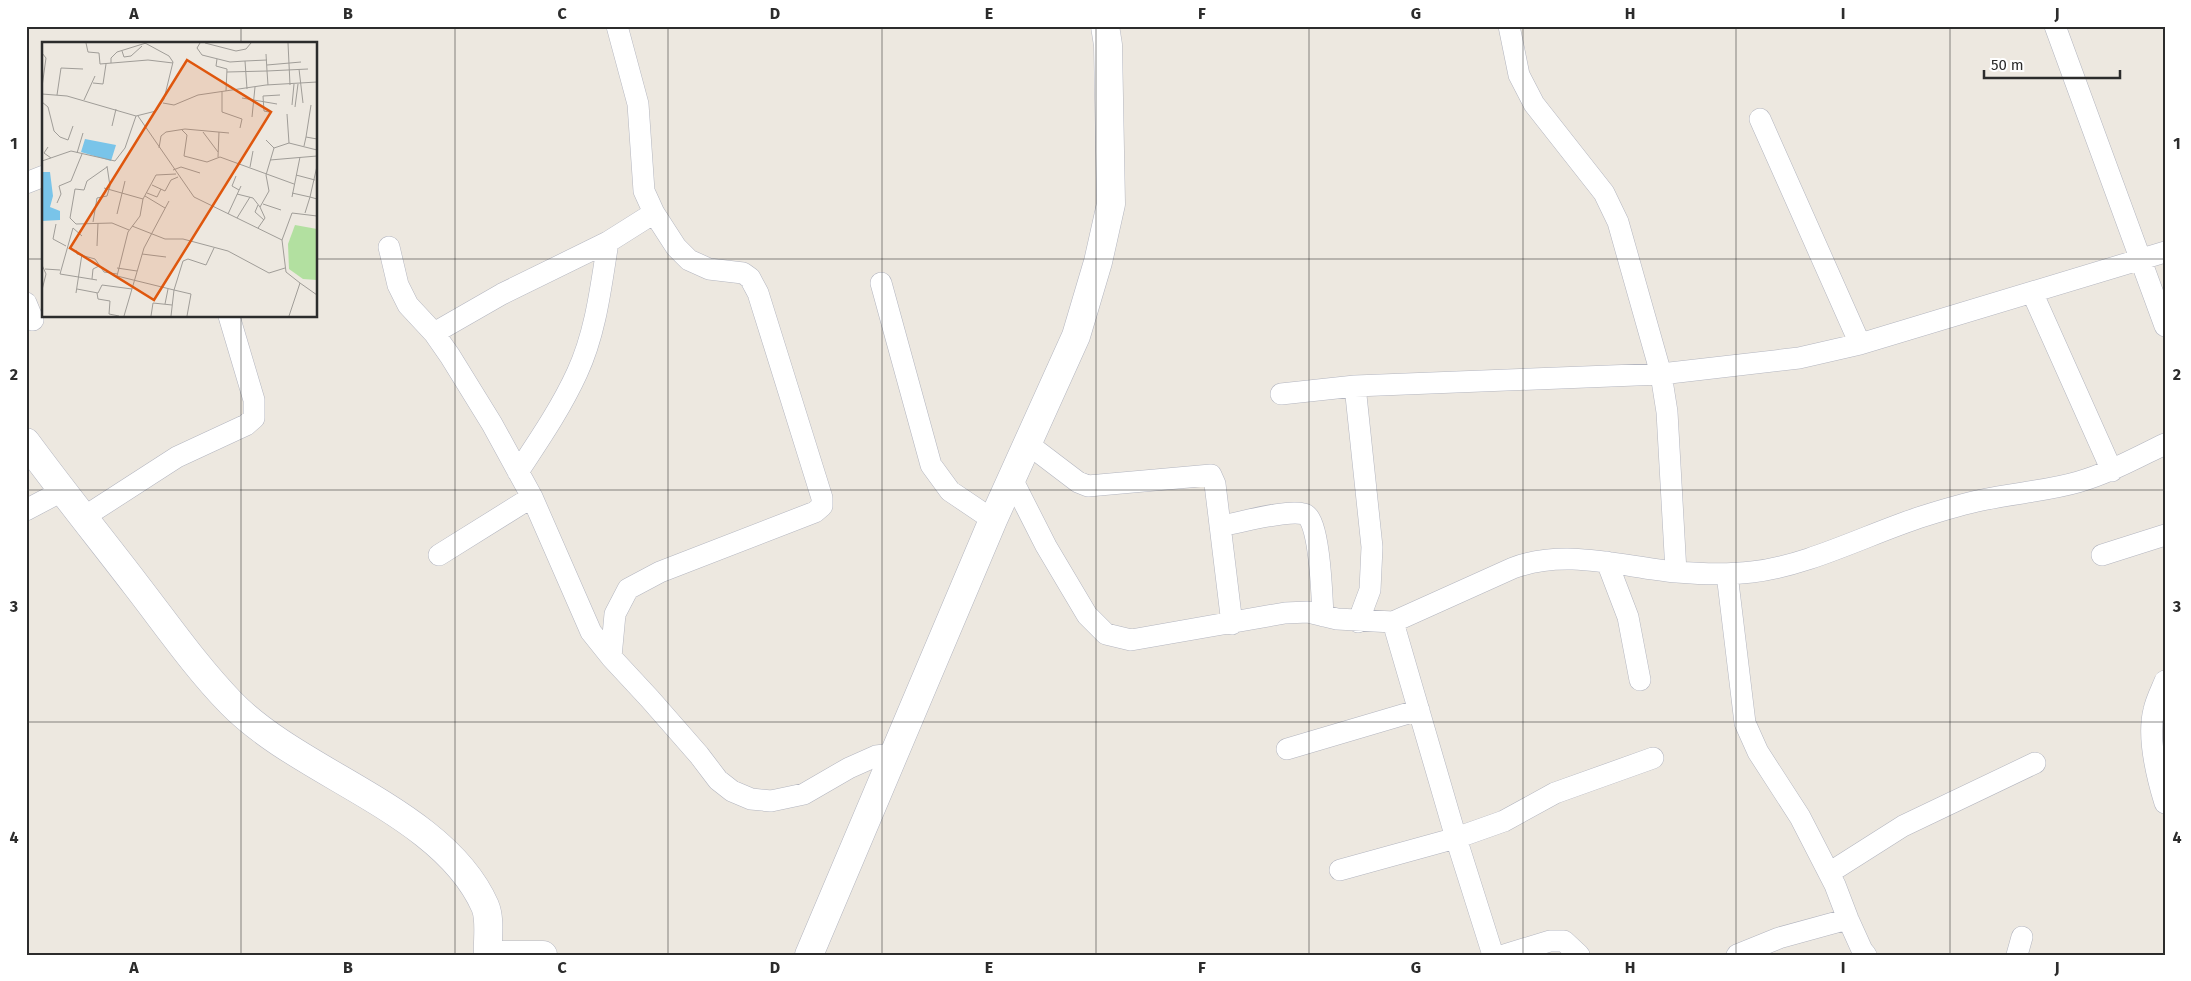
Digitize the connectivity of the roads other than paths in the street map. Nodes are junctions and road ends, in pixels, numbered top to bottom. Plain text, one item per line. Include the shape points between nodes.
1 (617, 26) edge
2 (1105, 26) edge
3 (1510, 26) edge
4 (2055, 26) edge
5 (1760, 119) dead end
6 (42, 177) edge
7 (26, 183) edge
8 (654, 213) junction
9 (608, 242) junction
10 (389, 247) dead end
11 (2165, 252) edge
12 (2140, 259) junction
13 (881, 283) dead end
14 (2032, 292) junction
15 (230, 318) edge
16 (2165, 326) edge
17 (434, 334) junction
18 (1860, 344) junction
19 (1661, 374) junction
20 (1355, 386) junction
21 (1281, 394) dead end
22 (26, 442) edge
23 (1028, 444) junction
24 (2164, 446) edge
25 (2112, 470) junction
26 (518, 472) junction
27 (1012, 479) junction
28 (62, 491) junction
29 (532, 497) junction
30 (26, 510) edge
31 (84, 518) junction
32 (993, 520) junction
33 (1220, 526) junction
34 (2165, 535) edge
35 (2102, 555) dead end
36 (439, 556) dead end
37 (1607, 562) junction
38 (1676, 572) junction
39 (1727, 574) junction
40 (1323, 616) junction
41 (1358, 622) junction
42 (1393, 622) junction
43 (1232, 624) junction
44 (610, 657) junction
45 (1640, 680) dead end
46 (2165, 681) edge
47 (1419, 710) junction
48 (1287, 750) dead end
49 (893, 754) junction
50 (1654, 758) dead end
51 (2035, 763) dead end
52 (2165, 803) edge
53 (1456, 838) junction
54 (1340, 870) dead end
55 (1829, 873) junction
56 (1848, 918) junction
57 (488, 955) edge
58 (500, 955) edge
59 (543, 955) edge
60 (809, 955) edge
61 (1493, 955) edge
62 (1504, 955) edge
63 (1579, 955) edge
64 (1737, 955) edge
65 (1866, 955) edge

1 - 8 street via 638,104 644,191
2 - 23 street via 1111,204 1076,336
3 - 19 street via 1519,75 1534,104 1604,193 1618,222
4 - 12 street
5 - 18 street
6 - 7 street
8 - 9 street
8 - 44 street via 676,247 689,260 709,269 744,273 750,278 758,293 822,506 816,512 660,572 628,589 615,614
9 - 17 street via 502,294
9 - 26 street via 596,314 578,372
10 - 17 street via 398,285 408,305
11 - 12 street
12 - 14 street
12 - 16 street
13 - 32 street via 932,464 950,491
14 - 18 street
14 - 25 street
15 - 31 street via 254,400 254,418 246,426 178,457
17 - 26 street via 492,424
18 - 19 street via 1799,358
19 - 20 street
19 - 38 street via 1667,412
20 - 21 street
20 - 41 street via 1372,547 1370,590
22 - 28 street
23 - 27 street
23 - 33 street via 1088,486 1211,475
24 - 25 street
25 - 39 street via 2054,488 1982,500 1923,516 1796,562 1754,572
26 - 29 street
27 - 32 street
27 - 43 street via 1082,607 1106,634 1131,640
28 - 30 street
28 - 31 street
29 - 36 street
29 - 44 street via 580,612
31 - 57 street via 204,673 232,704 289,749 409,823 446,853 485,907
32 - 49 street
33 - 40 street via 1291,513 1305,514 1310,518 1316,535
33 - 43 street
34 - 35 street
37 - 38 street
37 - 42 street via 1554,558 1532,561
37 - 45 street via 1628,617
38 - 39 street
39 - 55 street via 1745,723 1758,752 1800,817
40 - 41 street
40 - 43 street via 1308,612 1285,613
41 - 42 street
42 - 47 street
44 - 49 street via 718,780 732,791 751,799 771,801 804,794 849,768 876,756
46 - 52 street via 2153,711 2153,720 2156,772
47 - 48 street
47 - 53 street
49 - 60 street
50 - 53 street via 1555,793 1504,821
51 - 55 street via 1917,818
53 - 54 street
53 - 61 street
55 - 56 street
56 - 64 street via 1779,938
56 - 65 street
58 - 59 street
62 - 63 street via 1550,941 1564,941

